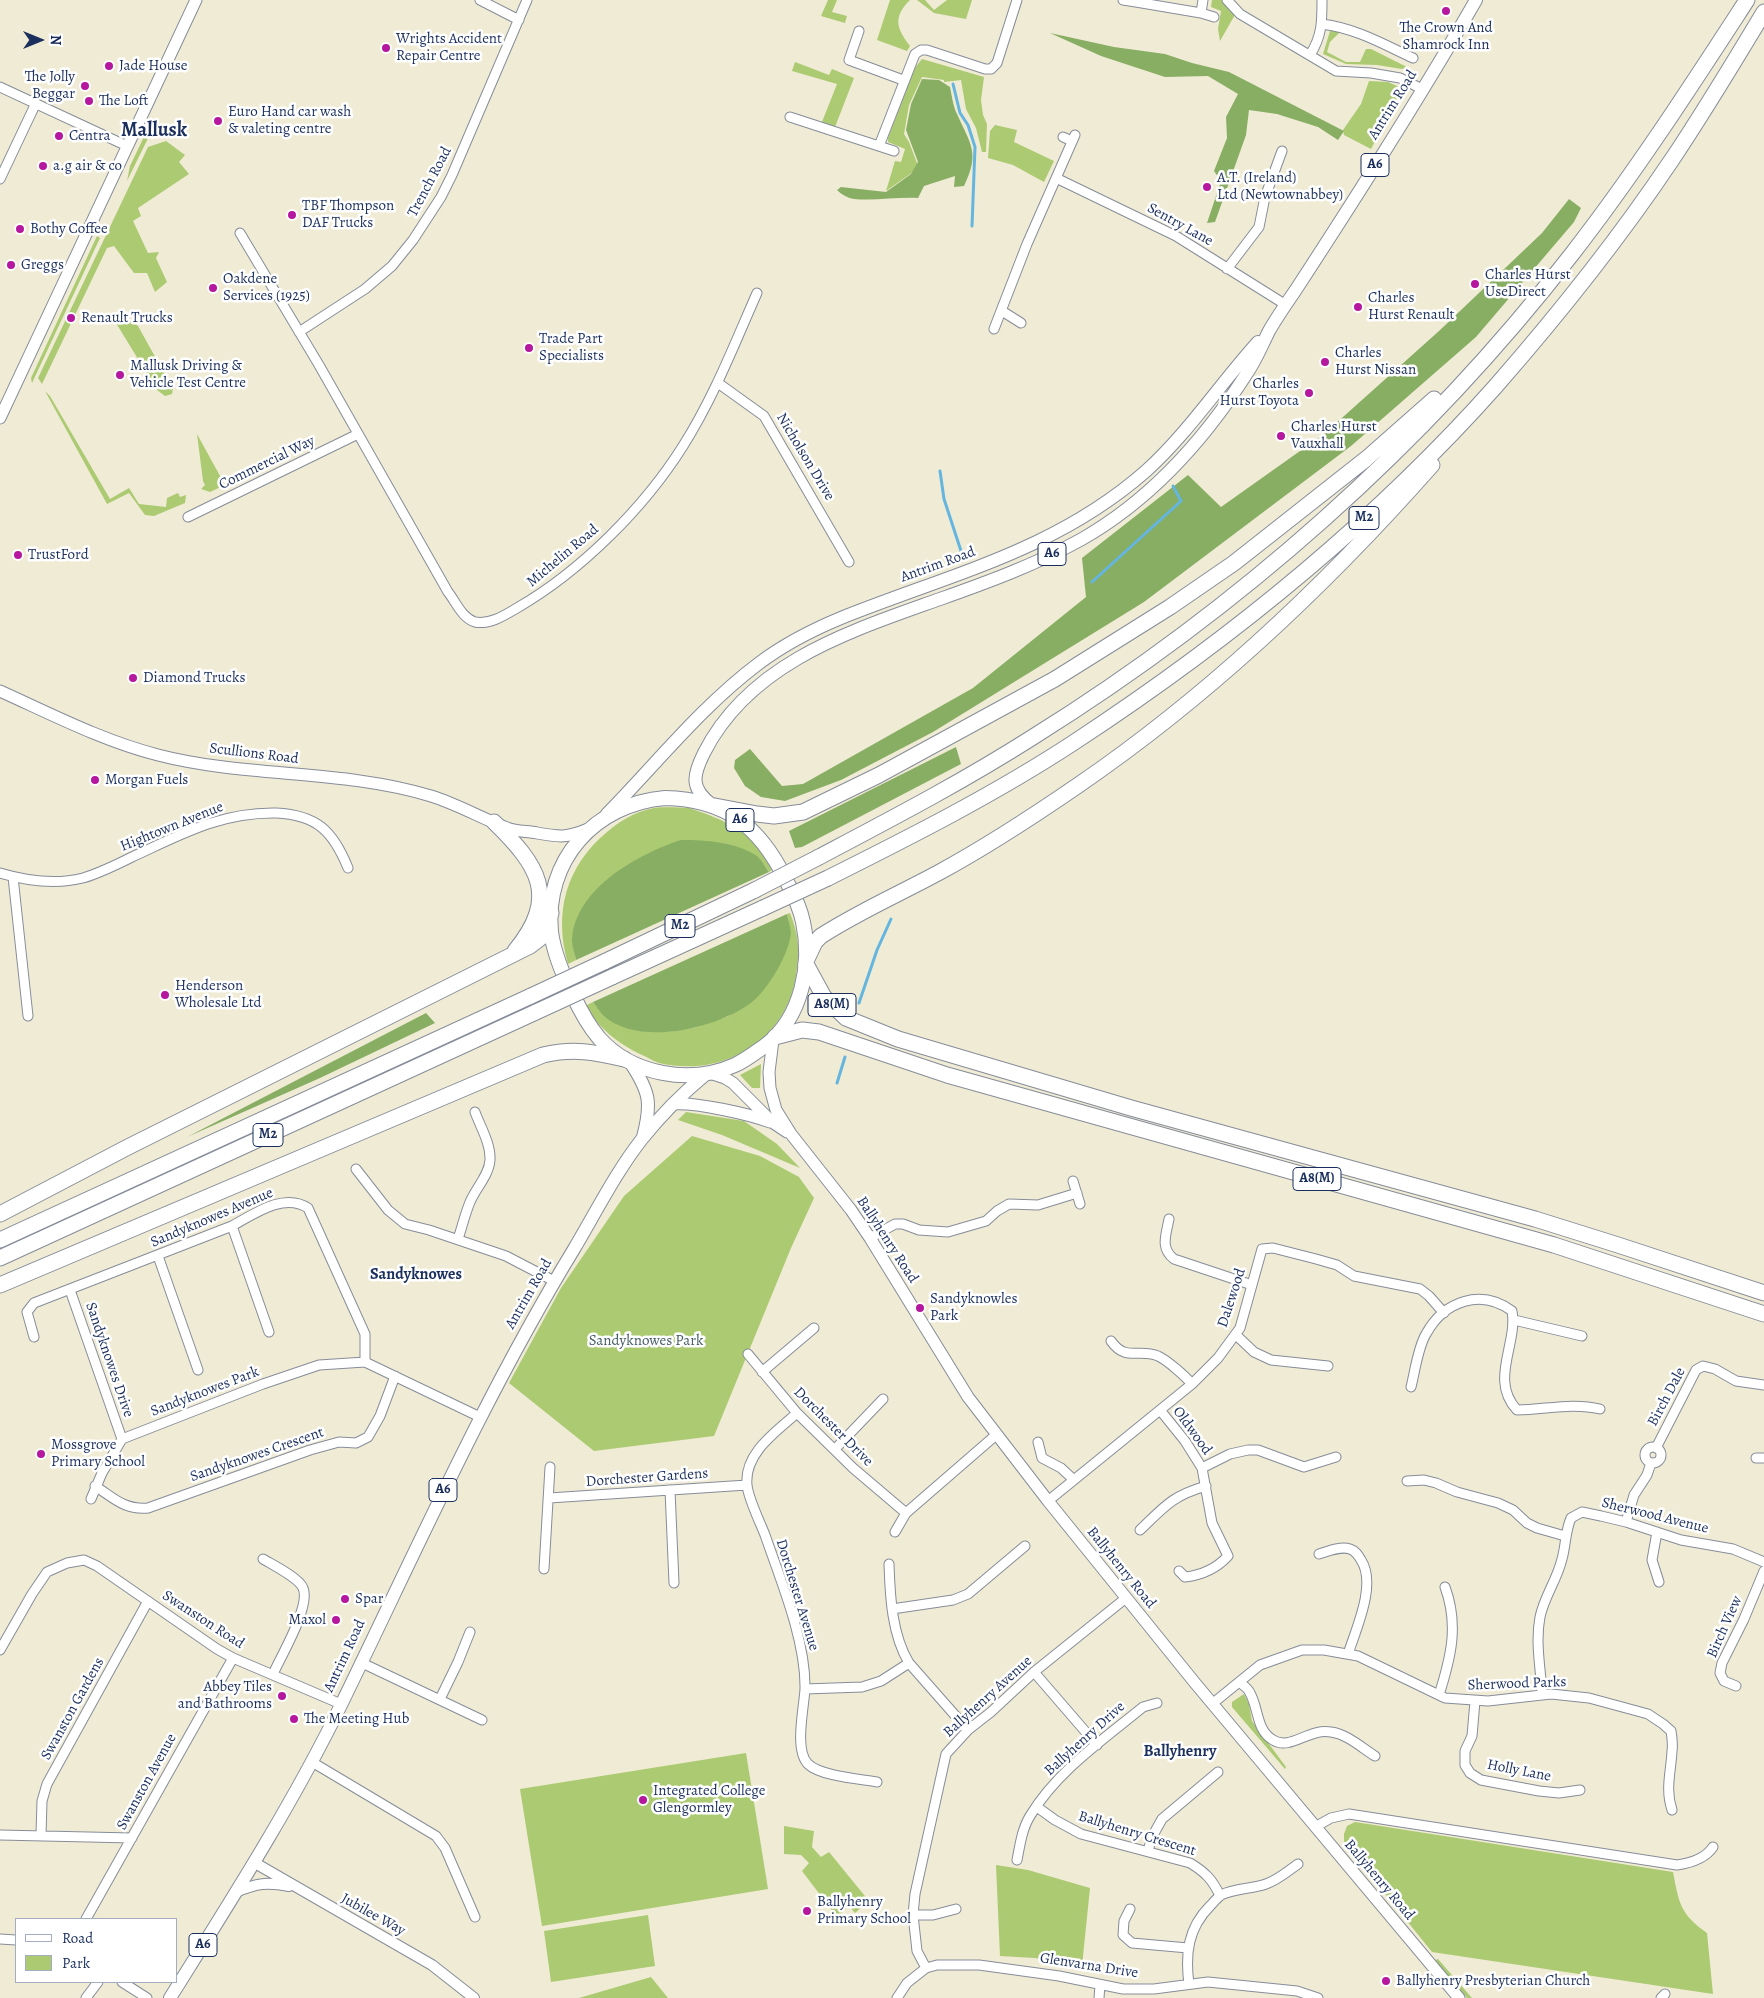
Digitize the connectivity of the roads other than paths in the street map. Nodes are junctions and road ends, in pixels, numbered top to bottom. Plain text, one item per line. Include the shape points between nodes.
1 (196, 0) edge
2 (480, 0) edge
3 (527, 0) edge
4 (1017, 0) edge
5 (1122, 0) edge
6 (1203, 0) edge
7 (1227, 0) edge
8 (1322, 0) edge
9 (1476, 0) edge
10 (1747, 0) edge
11 (1136, 1) edge
12 (1764, 12) edge
13 (1201, 13) junction
14 (1214, 17) dead end
15 (519, 20) junction
16 (1322, 24) junction
17 (859, 31) dead end
18 (1310, 55) junction
19 (1413, 58) dead end
20 (903, 80) junction
21 (0, 86) edge
22 (1422, 89) junction
23 (36, 102) junction
24 (790, 117) dead end
25 (1063, 137) dead end
26 (127, 146) junction
27 (879, 146) junction
28 (894, 151) dead end
29 (1282, 151) dead end
30 (1056, 178) junction
31 (0, 179) edge
32 (240, 233) dead end
33 (1609, 247) junction
34 (1572, 255) junction
35 (1227, 269) junction
36 (757, 293) dead end
37 (1286, 305) junction
38 (1002, 311) junction
39 (1021, 323) dead end
40 (1271, 328) junction
41 (994, 329) dead end
42 (298, 332) junction
43 (718, 384) junction
44 (0, 418) edge
45 (358, 434) junction
46 (188, 517) dead end
47 (849, 562) dead end
48 (0, 691) edge
49 (713, 805) junction
50 (604, 818) junction
51 (494, 822) junction
52 (509, 829) junction
53 (589, 829) junction
54 (348, 868) dead end
55 (0, 873) edge
56 (13, 877) junction
57 (552, 911) junction
58 (512, 955) junction
59 (806, 961) junction
60 (28, 1016) dead end
61 (774, 1038) junction
62 (627, 1060) junction
63 (708, 1074) junction
64 (673, 1104) junction
65 (475, 1112) dead end
66 (772, 1122) junction
67 (790, 1134) junction
68 (642, 1139) junction
69 (356, 1169) dead end
70 (1073, 1181) dead end
71 (1077, 1193) junction
72 (1080, 1204) dead end
73 (0, 1214) edge
74 (1169, 1219) dead end
75 (232, 1226) junction
76 (870, 1238) junction
77 (458, 1239) junction
78 (0, 1240) edge
79 (158, 1256) junction
80 (0, 1258) edge
81 (554, 1281) junction
82 (0, 1285) edge
83 (1252, 1285) junction
84 (70, 1290) junction
85 (1764, 1293) edge
86 (1444, 1313) junction
87 (1764, 1314) edge
88 (1514, 1320) junction
89 (814, 1328) dead end
90 (269, 1332) dead end
91 (1236, 1334) junction
92 (1582, 1336) dead end
93 (34, 1337) dead end
94 (1111, 1341) dead end
95 (748, 1354) dead end
96 (365, 1362) junction
97 (1328, 1366) dead end
98 (198, 1370) dead end
99 (762, 1372) junction
100 (394, 1376) junction
101 (1192, 1384) junction
102 (1764, 1385) edge
103 (1412, 1387) dead end
104 (883, 1399) dead end
105 (1600, 1409) dead end
106 (1160, 1410) junction
107 (797, 1412) junction
108 (480, 1417) junction
109 (996, 1435) junction
110 (122, 1439) junction
111 (1038, 1442) dead end
112 (835, 1449) junction
113 (1336, 1457) dead end
114 (550, 1467) dead end
115 (1202, 1468) junction
116 (1074, 1480) junction
117 (1407, 1482) dead end
118 (747, 1485) junction
119 (95, 1486) junction
120 (1206, 1486) junction
121 (670, 1490) junction
122 (548, 1498) junction
123 (91, 1499) dead end
124 (1048, 1501) junction
125 (906, 1512) junction
126 (1626, 1522) junction
127 (1140, 1530) dead end
128 (895, 1532) dead end
129 (1657, 1532) junction
130 (1565, 1536) junction
131 (1025, 1546) dead end
132 (1319, 1554) dead end
133 (263, 1559) dead end
134 (1764, 1562) edge
135 (888, 1564) dead end
136 (544, 1569) dead end
137 (1764, 1571) edge
138 (1179, 1572) dead end
139 (1659, 1582) dead end
140 (674, 1583) dead end
141 (1445, 1587) dead end
142 (1126, 1598) junction
143 (148, 1601) junction
144 (892, 1609) junction
145 (470, 1632) dead end
146 (0, 1650) edge
147 (1348, 1654) junction
148 (233, 1658) junction
149 (360, 1662) junction
150 (910, 1663) junction
151 (1034, 1672) junction
152 (273, 1674) junction
153 (1239, 1682) junction
154 (1736, 1686) dead end
155 (805, 1689) junction
156 (1439, 1695) junction
157 (1542, 1695) junction
158 (440, 1699) junction
159 (1475, 1701) junction
160 (1157, 1703) dead end
161 (341, 1704) junction
162 (1212, 1704) junction
163 (482, 1720) dead end
164 (968, 1730) junction
165 (1097, 1745) junction
166 (1375, 1756) dead end
167 (312, 1762) junction
168 (1218, 1772) dead end
169 (877, 1782) dead end
170 (1580, 1790) dead end
171 (1037, 1807) junction
172 (1672, 1810) dead end
173 (1315, 1827) junction
174 (0, 1835) edge
175 (41, 1835) junction
176 (132, 1838) junction
177 (1713, 1848) dead end
178 (1148, 1851) junction
179 (1017, 1860) dead end
180 (255, 1862) junction
181 (1298, 1864) dead end
182 (297, 1888) junction
183 (236, 1892) junction
184 (1220, 1896) junction
185 (1130, 1909) dead end
186 (956, 1910) dead end
187 (913, 1915) junction
188 (475, 1917) dead end
189 (87, 1918) edge
190 (0, 1939) edge
191 (15, 1940) edge
192 (1188, 1948) junction
193 (926, 1968) junction
194 (97, 1983) edge
195 (124, 1983) edge
196 (1189, 1984) junction
197 (1100, 1985) junction
198 (86, 1998) edge
199 (147, 1998) edge
200 (170, 1998) edge
201 (474, 1998) edge
202 (897, 1998) edge
203 (1099, 1998) edge
204 (1318, 1998) edge
205 (1459, 1998) edge

1 - 26 main road
2 - 15 street
3 - 15 street, Trench Road
4 - 20 street via 995,67 985,69 921,50 915,54
5 - 11 street
6 - 13 street
7 - 18 street via 1240,14
8 - 16 street
9 - 22 main road, Antrim Road / A6
10 - 34 highway, M2
11 - 13 street
12 - 33 highway, M2 via 1670,164
13 - 14 street
15 - 42 street, Trench Road via 452,176 413,240 392,266 365,289
16 - 18 street via 1318,42
16 - 19 street via 1360,33
17 - 20 street via 849,60
18 - 22 street via 1336,71 1400,78
20 - 27 street
21 - 23 street
22 - 37 main road, Antrim Road / A6
23 - 26 street
23 - 31 street
24 - 27 street
25 - 30 street via 1074,138
26 - 44 main road
27 - 28 street
29 - 35 street via 1265,197 1259,227
30 - 35 street, Sentry Lane via 1176,236
30 - 38 street
32 - 42 street, Michelin Road
33 - 59 highway via 1518,368 1411,489 1320,585 1250,650 1080,784 940,872 830,930 815,942
33 - 80 highway, M2, bridge via 1493,389 1327,552 1165,680 1072,744 950,815 828,878
34 - 49 highway via 1440,394 1366,459 1234,563 1111,646 996,712 816,807 774,816
34 - 78 highway, M2, bridge via 1456,390 1326,517 1173,643 1032,738 927,799 756,890
35 - 37 street, Sentry Lane
36 - 43 street, Michelin Road
37 - 40 main road, Antrim Road / A6
38 - 39 street
38 - 41 street
40 - 49 main road, Antrim Road / A6 via 1248,371 1203,435 1160,481 1112,519 1080,540 1031,564 826,642 784,666 761,684 728,716 697,767 695,783 698,793
40 - 50 main road, Antrim Road / A6 via 1168,448 1111,500 1072,525 1018,552 819,627 773,654 718,697
42 - 45 street, Michelin Road
43 - 45 street, Michelin Road via 682,447 639,504 601,544 553,586 494,621 477,622 466,618
43 - 47 street, Nicholson Drive via 764,416
45 - 46 street, Commercial Way
48 - 51 main road, Scullions Road via 77,726 157,755 404,789 454,804
49 - 50 highway, A6 via 680,798 651,799 626,806
49 - 59 highway, A6 via 744,823 771,852 799,907 805,930
50 - 53 highway, A6
51 - 52 main road, Scullions Road
51 - 58 highway via 527,857 540,894 533,924
52 - 53 main road, Scullions Road via 556,837
52 - 57 main road, Scullions Road via 529,849 543,876
53 - 57 highway, A6 via 567,855 556,886
54 - 56 street, Hightown Avenue via 335,840 320,824 303,817 260,813 214,822 84,877 50,882
55 - 56 street, Hightown Avenue
56 - 60 street
57 - 58 highway via 543,936
57 - 62 highway, A6 via 554,947 568,986 591,1027
58 - 73 highway
59 - 61 highway, A6 via 796,1003
59 - 85 highway, A8(M) via 824,997 846,1018 898,1039 1131,1108 1534,1219
61 - 63 highway, A6 via 736,1065
61 - 67 main road, Ballyhenry Road via 770,1088 776,1110
61 - 87 highway, A8(M) via 802,1030 819,1032 947,1075 1554,1245
62 - 63 highway, A6 via 657,1072
62 - 68 main road, Antrim Road / A6 via 648,1098
62 - 82 highway via 586,1050 544,1055
63 - 64 main road, Antrim Road / A6
63 - 66 main road, Ballyhenry Road via 725,1078 740,1089
64 - 66 main road via 682,1103
64 - 68 main road, Antrim Road / A6
65 - 77 street via 490,1158 488,1171 470,1202
66 - 67 main road, Ballyhenry Road
67 - 76 main road, Ballyhenry Road
68 - 81 main road, Antrim Road / A6
69 - 77 street via 388,1210 405,1224
70 - 71 street
71 - 72 street
71 - 76 street via 1038,1205 1009,1204 986,1221 948,1232 895,1224
74 - 83 street via 1165,1245 1167,1253 1174,1259
75 - 79 street, Sandyknowes Avenue
75 - 90 street
75 - 96 street, Sandyknowes Avenue via 283,1202 299,1202 308,1208 365,1334
76 - 109 main road, Ballyhenry Road via 953,1373
77 - 81 street via 506,1256
79 - 84 street, Sandyknowes Avenue
79 - 98 street
81 - 108 main road, Antrim Road / A6
83 - 86 street, Dalewood via 1262,1249 1273,1248 1337,1265 1354,1276 1420,1289
83 - 91 street, Dalewood
84 - 93 street, Sandyknowes Avenue via 34,1304 27,1312
84 - 110 street, Sandyknowes Drive
86 - 88 street via 1466,1300 1479,1298 1508,1308
86 - 103 street via 1425,1334
88 - 92 street
88 - 105 street via 1505,1389 1516,1410 1571,1405
89 - 99 street
91 - 97 street via 1254,1352 1271,1360
91 - 101 street, Dalewood
94 - 101 street via 1125,1354 1158,1356
95 - 99 street, Dorchester Drive
96 - 100 street
96 - 110 street, Sandyknowes Park via 320,1365
99 - 107 street, Dorchester Drive
100 - 108 street
100 - 119 street, Sandyknowes Crescent via 380,1416 368,1437 356,1443 339,1442 310,1450 148,1508 136,1509 121,1504
101 - 106 street, Dalewood
102 - 126 street, Birch Dale via 1736,1381 1703,1366 1696,1370 1656,1448 1646,1451 1645,1458 1651,1463 1634,1495
104 - 112 street
106 - 115 street, Oldwood
106 - 116 street, Dalewood
107 - 112 street, Dorchester Drive
107 - 118 street via 757,1451 750,1464
108 - 149 main road, Antrim Road / A6
109 - 124 main road, Ballyhenry Road
109 - 125 street
110 - 119 street
111 - 116 street via 1042,1458
112 - 125 street, Dorchester Drive
113 - 115 street, Oldwood via 1304,1467 1258,1450 1248,1450 1230,1454
114 - 122 street
115 - 120 street, Oldwood
116 - 124 street, Dalewood
117 - 130 street via 1424,1480 1498,1503 1513,1510 1527,1523
118 - 121 street, Dorchester Gardens
118 - 155 street, Dorchester Avenue via 794,1624 804,1663
119 - 123 street
120 - 127 street via 1171,1500
120 - 138 street, Oldwood via 1212,1523 1228,1556 1219,1566 1198,1576 1185,1577
121 - 122 street, Dorchester Gardens
121 - 140 street
122 - 136 street
124 - 142 main road, Ballyhenry Road
125 - 128 street
126 - 129 street, Sherwood Avenue
126 - 130 street, Sherwood Avenue via 1582,1512 1571,1518
129 - 134 street, Sherwood Avenue via 1681,1540 1733,1549
129 - 139 street via 1652,1560
130 - 157 street, Sherwood Avenue via 1563,1558 1540,1617 1538,1637
131 - 144 street via 968,1594 953,1600
132 - 147 street via 1348,1548 1355,1551 1364,1565 1366,1592
133 - 152 street via 296,1580 303,1587 306,1601
135 - 144 street
137 - 154 street, Birch View via 1722,1663 1720,1673 1724,1681
141 - 156 street via 1451,1603 1451,1656
142 - 151 street, Ballyhenry Avenue
142 - 162 main road, Ballyhenry Road
143 - 146 street, Swanston Road via 97,1566 84,1560 66,1563 47,1572
143 - 148 street, Swanston Road
143 - 175 street, Swanston Gardens via 47,1784 42,1801
144 - 150 street via 902,1651
145 - 158 street
147 - 153 street, Sherwood Parks via 1302,1650 1260,1664
147 - 156 street, Sherwood Parks
148 - 152 street, Swanston Road
148 - 176 street, Swanston Avenue
149 - 158 street
149 - 161 main road, Antrim Road / A6
150 - 155 street via 881,1681 862,1687
150 - 164 street
151 - 164 street, Ballyhenry Avenue
151 - 165 street
152 - 161 street, Swanston Road
153 - 162 street, Sherwood Parks
153 - 166 street via 1250,1693 1262,1730 1272,1740 1287,1744 1306,1734 1330,1731 1341,1734
155 - 169 street, Dorchester Avenue via 801,1740 803,1757 808,1765 823,1772
156 - 159 street, Sherwood Parks
157 - 159 street, Sherwood Parks
157 - 172 street, Sherwood Parks via 1614,1703 1648,1714 1664,1724 1671,1731 1673,1750 1668,1784
158 - 163 street
159 - 170 street, Holly Lane via 1472,1736 1465,1752 1465,1765 1470,1773 1481,1780 1540,1791
160 - 165 street, Ballyhenry Drive via 1143,1707
161 - 167 main road, Antrim Road / A6
162 - 173 main road, Ballyhenry Road
164 - 187 street, Ballyhenry Avenue via 946,1754 918,1874
165 - 171 street, Ballyhenry Drive via 1075,1763
167 - 180 main road, Antrim Road / A6
167 - 188 street via 436,1836 445,1848
168 - 178 street via 1162,1819
171 - 178 street, Ballyhenry Crescent via 1081,1834
171 - 179 street, Ballyhenry Drive via 1023,1832
173 - 177 street via 1331,1818 1349,1814 1677,1865 1692,1863 1709,1854
173 - 205 main road, Ballyhenry Road
174 - 175 street
175 - 176 street
176 - 189 street, Swanston Avenue
178 - 184 street, Ballyhenry Crescent via 1190,1863 1204,1871
180 - 182 street, Jubilee Way
180 - 183 main road, Antrim Road / A6
181 - 184 street via 1265,1885
182 - 183 street via 270,1883 255,1884
182 - 201 street, Jubilee Way via 432,1965
183 - 200 main road, Antrim Road / A6
184 - 192 street via 1195,1922
185 - 192 street via 1124,1921 1126,1940
186 - 187 street
187 - 193 street, Ballyhenry Avenue via 916,1951
190 - 191 street
192 - 196 street
193 - 197 street, Glenvarna Drive via 979,1965
193 - 202 street via 907,1982
194 - 198 street
195 - 199 street
196 - 197 street, Glenvarna Drive via 1154,1989
196 - 204 street, Glenvarna Drive via 1208,1982 1288,1990
197 - 203 street

